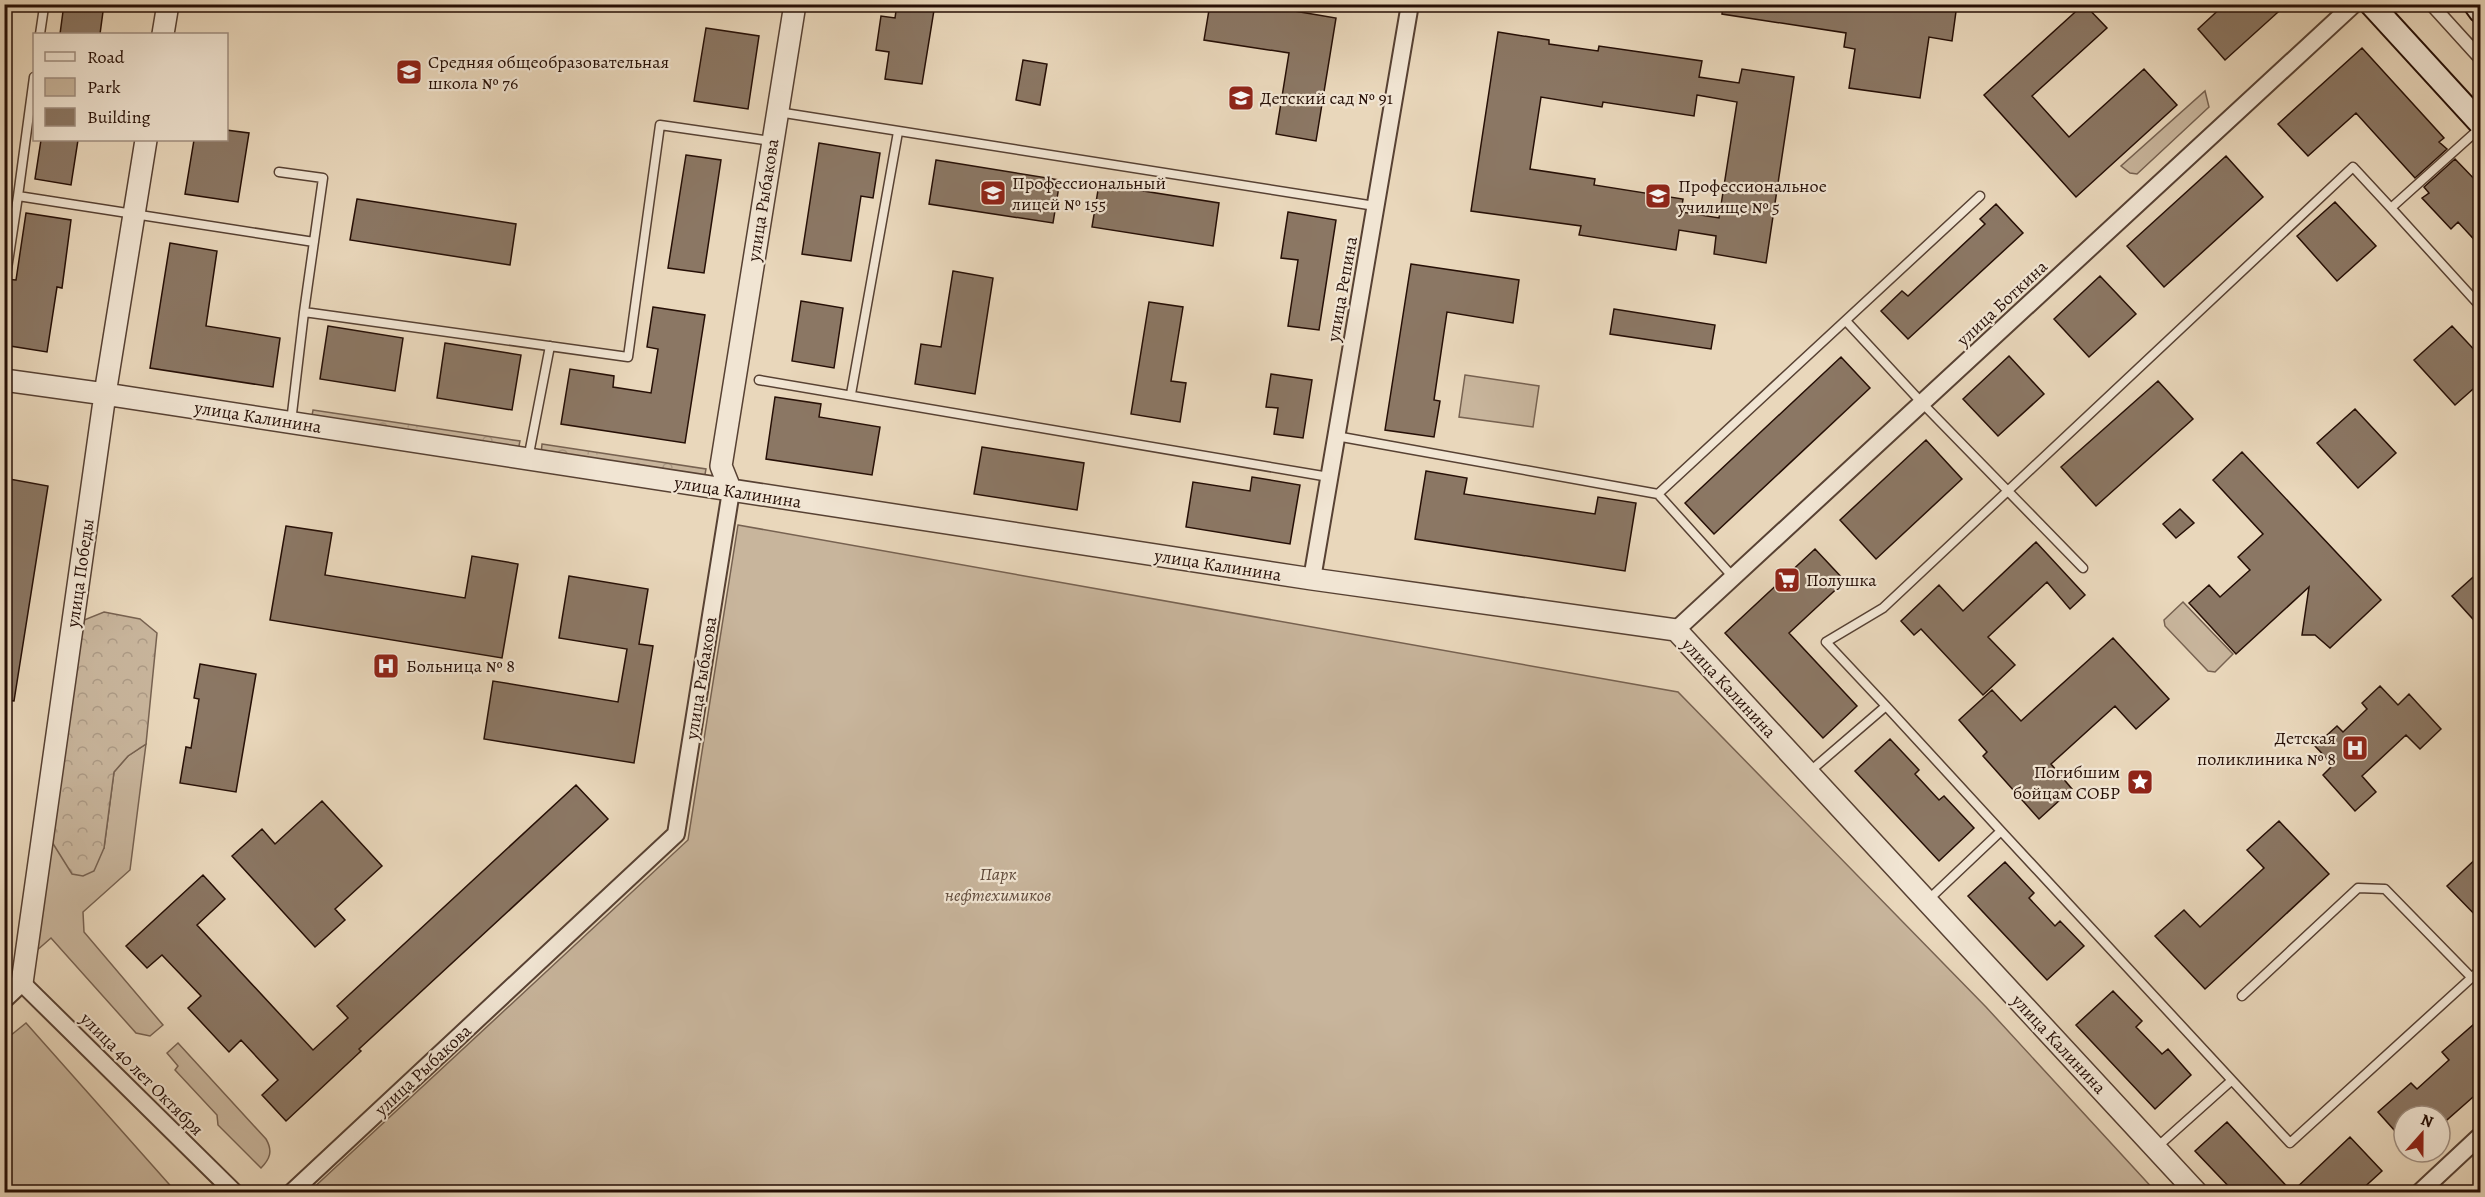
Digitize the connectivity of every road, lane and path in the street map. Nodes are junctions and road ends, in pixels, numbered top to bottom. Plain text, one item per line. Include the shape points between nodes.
1 (32, 4) edge
2 (168, 4) edge
3 (795, 4) edge
4 (1410, 4) edge
5 (2354, 4) edge
6 (2371, 4) edge
7 (2432, 4) edge
8 (2475, 4) edge
9 (2481, 11) edge
10 (40, 33) edge
11 (163, 33) edge
12 (2481, 58) edge
13 (33, 84) edge
14 (777, 112) junction
15 (2481, 123) edge
16 (2481, 128) edge
17 (898, 132) junction
18 (146, 141) edge
19 (773, 141) junction
20 (279, 172) dead end
21 (18, 196) junction
22 (1980, 196) dead end
23 (1375, 206) junction
24 (2391, 208) junction
25 (134, 214) junction
26 (314, 242) junction
27 (4, 269) edge
28 (2481, 306) edge
29 (304, 312) junction
30 (1846, 321) junction
31 (550, 346) junction
32 (4, 380) edge
33 (759, 380) dead end
34 (105, 394) junction
35 (851, 394) junction
36 (1922, 403) junction
37 (291, 423) junction
38 (1336, 436) junction
39 (528, 460) junction
40 (1329, 477) junction
41 (732, 491) junction
42 (2008, 491) junction
43 (1658, 494) junction
44 (2083, 568) dead end
45 (1733, 577) junction
46 (1312, 579) junction
47 (1676, 630) junction
48 (1886, 706) junction
49 (1808, 773) junction
50 (2001, 831) junction
51 (1927, 902) junction
52 (2481, 970) edge
53 (2472, 978) junction
54 (22, 983) junction
55 (2242, 996) dead end
56 (4, 1000) edge
57 (2231, 1081) junction
58 (2481, 1136) edge
59 (2155, 1149) junction
60 (234, 1192) edge
61 (292, 1192) edge
62 (2196, 1192) edge
63 (2420, 1192) edge

1 - 10 lane via 44,7
2 - 11 street
3 - 14 street, улица Рыбакова
4 - 23 street, улица Репина
5 - 36 street, улица Боткина
6 - 15 main road
7 - 12 street
8 - 9 main road
13 - 21 lane
14 - 17 lane
14 - 19 street, улица Рыбакова
16 - 24 lane
17 - 23 lane
17 - 35 lane
18 - 25 street, улица Победы
19 - 31 lane via 660,125 628,357
19 - 41 street, улица Рыбакова via 721,466
20 - 26 lane via 323,178
21 - 25 lane
21 - 27 lane
22 - 30 lane
23 - 38 street, улица Репина
24 - 28 lane
24 - 42 lane via 2353,167
25 - 26 lane
25 - 34 street, улица Победы
26 - 29 lane
29 - 31 lane
29 - 37 lane
30 - 36 lane
30 - 43 lane
31 - 39 lane
32 - 34 street, улица Калинина
33 - 35 lane
34 - 37 street, улица Калинина
34 - 54 street, улица Победы
35 - 40 lane
36 - 42 lane
36 - 45 street, улица Боткина
37 - 39 street, улица Калинина
38 - 40 street, улица Репина
38 - 43 lane
39 - 41 street, улица Калинина
40 - 46 street, улица Репина
41 - 46 street, улица Калинина
41 - 61 street, улица Рыбакова via 676,834
42 - 44 lane
42 - 48 lane via 1883,608 1826,642
43 - 45 lane
45 - 47 street, улица Боткина
46 - 47 street, улица Калинина
47 - 49 street, улица Калинина
48 - 49 lane
48 - 50 lane
49 - 51 street, улица Калинина
50 - 51 lane
50 - 57 lane
51 - 59 street, улица Калинина
52 - 53 lane
53 - 55 lane via 2385,889 2358,888
53 - 57 lane via 2290,1143
54 - 56 street
54 - 60 street, улица 40 лет Октября
57 - 59 lane
58 - 63 street
59 - 62 street, улица Калинина

